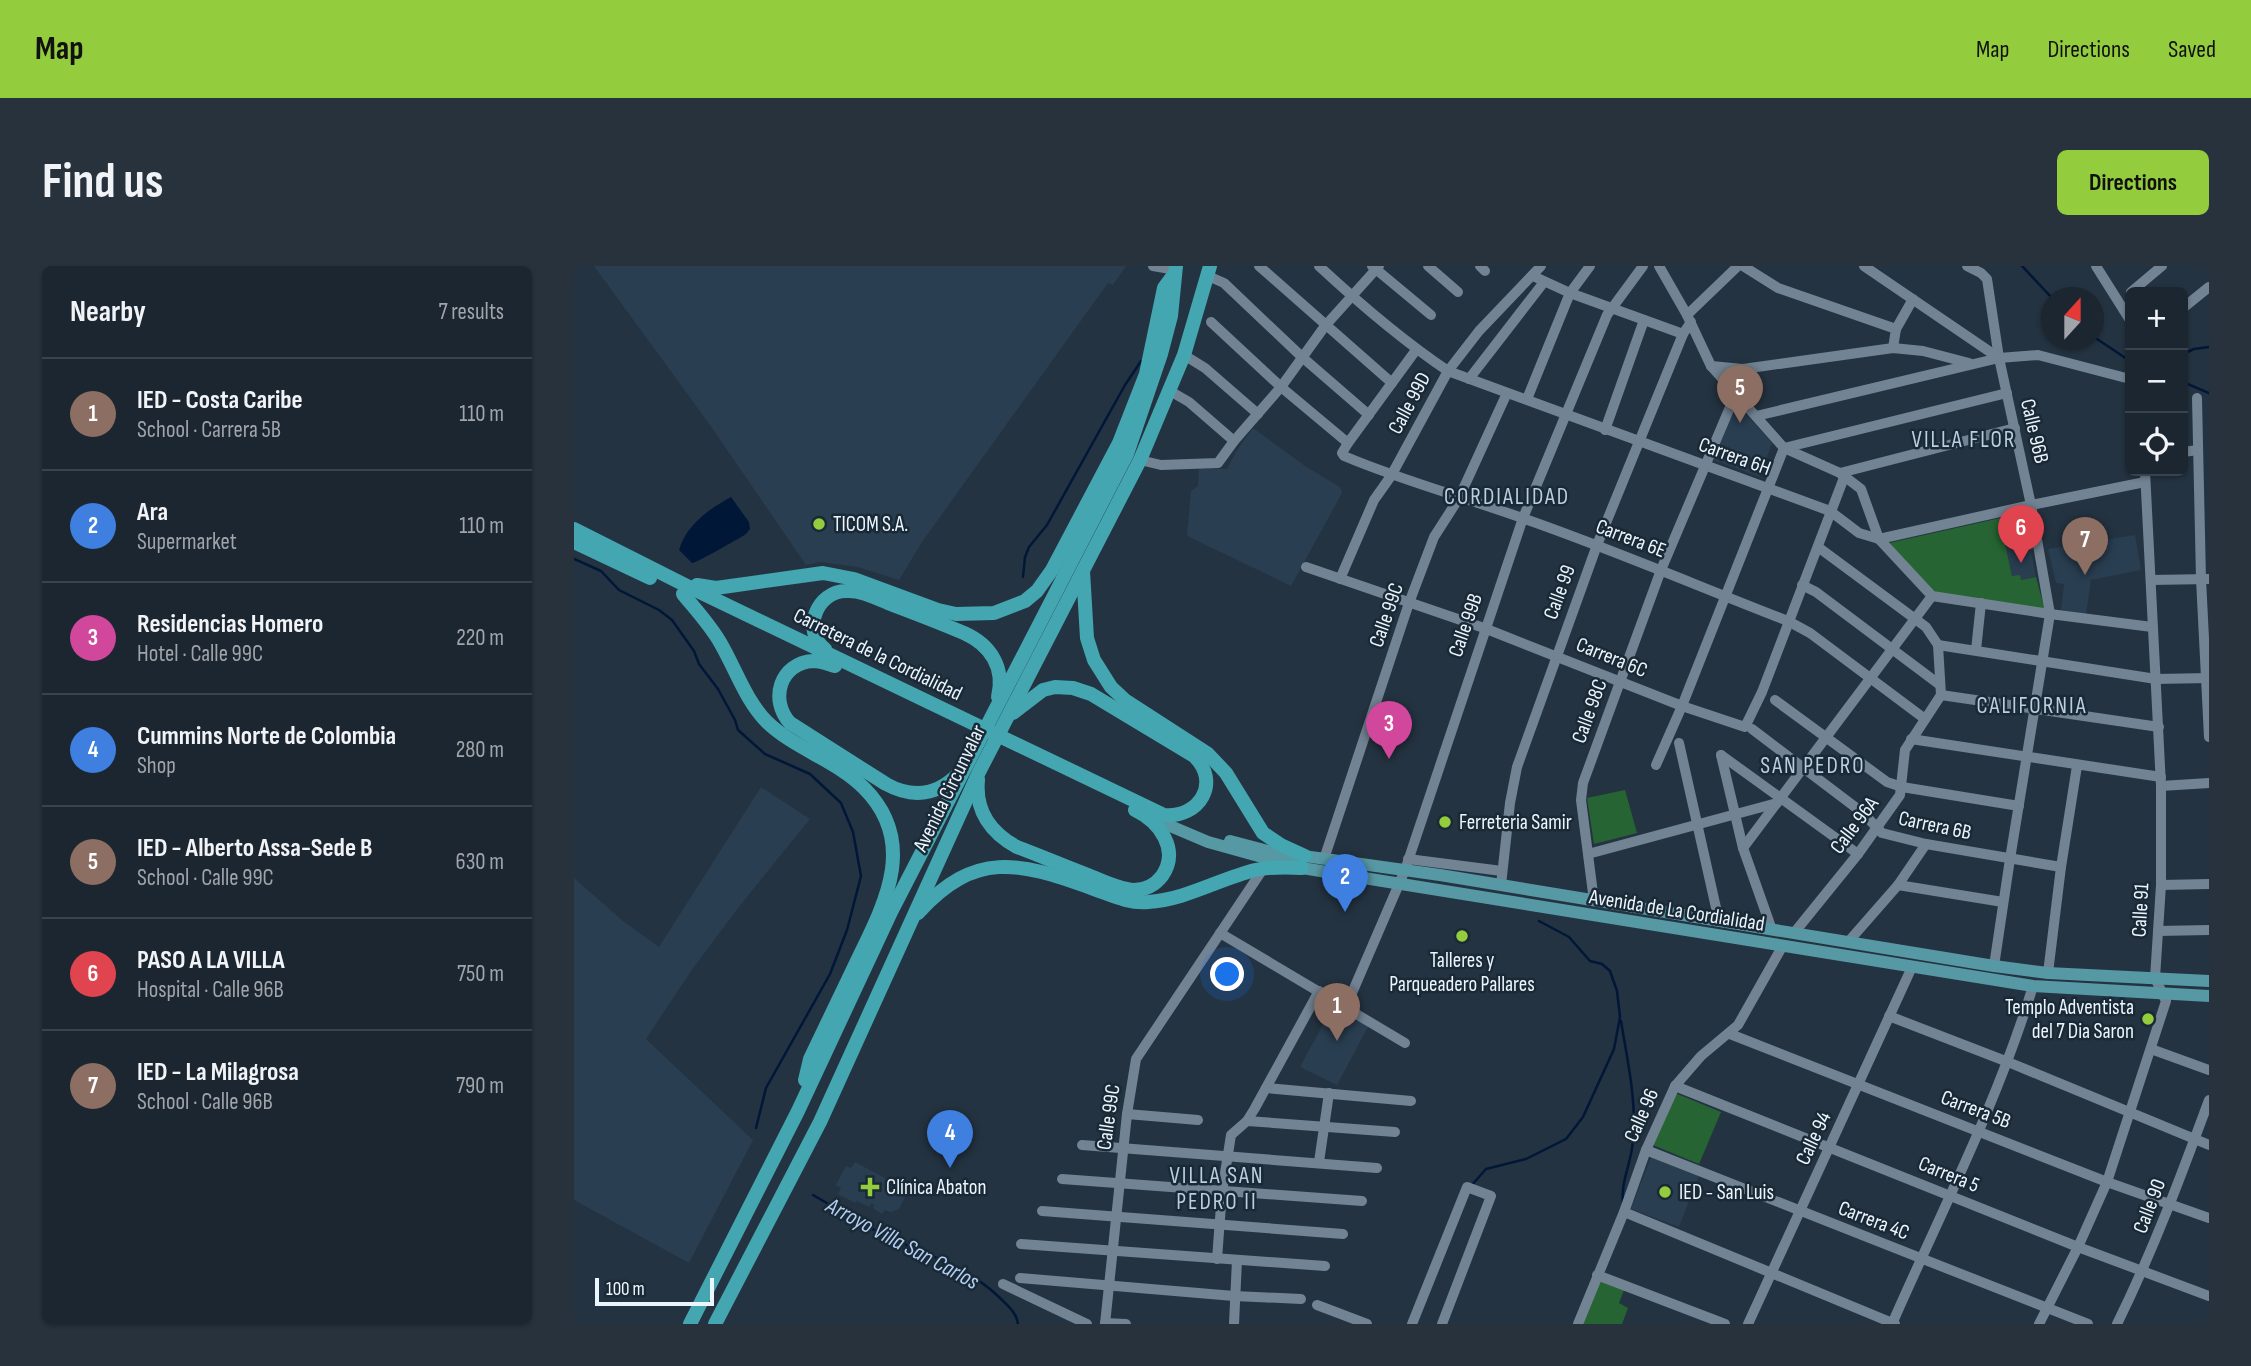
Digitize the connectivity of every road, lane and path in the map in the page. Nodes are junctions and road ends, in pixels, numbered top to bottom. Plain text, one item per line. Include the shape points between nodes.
1 (1153, 266) edge
2 (1259, 266) edge
3 (1319, 266) edge
4 (1428, 266) edge
5 (1541, 266) edge
6 (1590, 266) edge
7 (1643, 266) edge
8 (1660, 266) edge
9 (1741, 266) edge
10 (1967, 266) edge
11 (2096, 266) edge
12 (2162, 266) edge
13 (1375, 267) edge
14 (1866, 267) edge
15 (1176, 270) edge
16 (1209, 271) edge
17 (1533, 276) junction
18 (1544, 282) junction
19 (2138, 287) edge
20 (2209, 287) edge
21 (1458, 292) dead end
22 (1570, 293) junction
23 (1352, 297) junction
24 (2125, 297) edge
25 (1913, 299) junction
26 (2120, 301) junction
27 (2188, 304) edge
28 (1611, 307) junction
29 (2125, 310) edge
30 (1431, 315) dead end
31 (1689, 319) junction
32 (1644, 320) junction
33 (1210, 321) dead end
34 (1325, 326) junction
35 (1896, 329) junction
36 (1684, 334) junction
37 (1893, 348) junction
38 (1416, 350) junction
39 (1184, 355) junction
40 (1302, 357) junction
41 (1999, 358) junction
42 (1970, 364) junction
43 (1711, 366) junction
44 (1743, 369) junction
45 (1448, 371) junction
46 (2125, 378) edge
47 (1469, 379) junction
48 (1392, 383) junction
49 (1281, 387) junction
50 (1171, 391) junction
51 (1735, 391) junction
52 (1507, 393) junction
53 (2007, 393) junction
54 (2197, 398) dead end
55 (1527, 400) junction
56 (1258, 414) junction
57 (1369, 415) junction
58 (1566, 415) junction
59 (1756, 416) junction
60 (2015, 428) junction
61 (1605, 430) junction
62 (1234, 442) junction
63 (1639, 442) junction
64 (1348, 443) junction
65 (1784, 448) junction
66 (2198, 450) junction
67 (2188, 451) edge
68 (1140, 460) junction
69 (1705, 464) junction
70 (1842, 474) junction
71 (1391, 476) junction
72 (2145, 476) edge
73 (2145, 482) junction
74 (1769, 488) junction
75 (1459, 498) junction
76 (1103, 503) junction
77 (2031, 505) junction
78 (1830, 511) junction
79 (1522, 518) junction
80 (574, 529) edge
81 (1074, 532) junction
82 (1879, 539) junction
83 (574, 542) edge
84 (1597, 545) junction
85 (1818, 547) junction
86 (1306, 567) dead end
87 (1661, 570) junction
88 (1083, 571) junction
89 (1066, 575) junction
90 (1340, 579) junction
91 (2205, 579) edge
92 (2151, 580) junction
93 (1802, 585) junction
94 (684, 589) junction
95 (1932, 596) junction
96 (1726, 597) junction
97 (1409, 603) junction
98 (1981, 603) junction
99 (2050, 614) junction
100 (1915, 618) junction
101 (1788, 621) junction
102 (2152, 626) junction
103 (1484, 628) junction
104 (1938, 645) junction
105 (1893, 648) junction
106 (1976, 650) junction
107 (1556, 655) junction
108 (2043, 661) junction
109 (837, 662) junction
110 (1870, 678) junction
111 (2156, 678) junction
112 (2207, 678) edge
113 (1621, 681) junction
114 (1941, 690) junction
115 (1775, 700) dead end
116 (1682, 706) junction
117 (2035, 710) junction
118 (999, 718) junction
119 (1925, 719) junction
120 (2158, 727) junction
121 (1749, 728) junction
122 (2209, 737) edge
123 (1826, 738) junction
124 (1911, 739) junction
125 (1679, 743) dead end
126 (2027, 759) junction
127 (1656, 765) dead end
128 (1804, 766) junction
129 (2077, 766) junction
130 (974, 767) junction
131 (1069, 775) junction
132 (2161, 782) junction
133 (2209, 783) edge
134 (1902, 787) junction
135 (1779, 800) junction
136 (2019, 806) junction
137 (1164, 815) junction
138 (1734, 815) junction
139 (1149, 817) junction
140 (1698, 823) junction
141 (1877, 828) junction
142 (1926, 845) junction
143 (1743, 848) junction
144 (1588, 854) junction
145 (1858, 854) junction
146 (1324, 859) junction
147 (2010, 859) junction
148 (1303, 862) junction
149 (1406, 864) junction
150 (2061, 867) junction
151 (1263, 869) junction
152 (1502, 871) junction
153 (1399, 884) junction
154 (2209, 884) edge
155 (1501, 885) junction
156 (1898, 885) junction
157 (2161, 885) junction
158 (1594, 901) junction
159 (2003, 902) junction
160 (1719, 921) junction
161 (908, 925) junction
162 (1772, 930) junction
163 (2209, 930) edge
164 (2158, 931) junction
165 (1220, 933) junction
166 (1794, 933) junction
167 (1849, 941) junction
168 (1782, 947) junction
169 (1994, 966) junction
170 (1912, 967) junction
171 (2048, 973) junction
172 (2155, 978) junction
173 (2209, 981) edge
174 (2033, 986) junction
175 (1319, 991) junction
176 (2163, 994) junction
177 (2209, 996) edge
178 (1346, 1007) junction
179 (1889, 1016) junction
180 (1730, 1034) junction
181 (1405, 1043) dead end
182 (2151, 1049) junction
183 (2008, 1062) junction
184 (2209, 1070) edge
185 (1859, 1085) junction
186 (1675, 1086) junction
187 (1266, 1088) junction
188 (1329, 1093) junction
189 (2209, 1100) edge
190 (1411, 1101) dead end
191 (798, 1111) junction
192 (2131, 1112) junction
193 (1127, 1114) junction
194 (1198, 1120) dead end
195 (1247, 1121) junction
196 (1324, 1128) junction
197 (1980, 1130) junction
198 (1395, 1132) dead end
199 (2194, 1139) junction
200 (1082, 1145) dead end
201 (2209, 1145) edge
202 (1830, 1148) junction
203 (1123, 1149) junction
204 (1646, 1150) junction
205 (1227, 1157) junction
206 (1319, 1162) junction
207 (1377, 1168) dead end
208 (1062, 1179) dead end
209 (2107, 1182) junction
210 (1119, 1183) junction
211 (1222, 1192) junction
212 (1951, 1195) junction
213 (1362, 1201) dead end
214 (2171, 1205) junction
215 (1042, 1211) dead end
216 (1624, 1212) junction
217 (1800, 1212) junction
218 (1116, 1217) junction
219 (2209, 1218) edge
220 (1220, 1226) junction
221 (1343, 1234) dead end
222 (1021, 1244) dead end
223 (2078, 1247) junction
224 (1112, 1251) junction
225 (1217, 1259) junction
226 (1920, 1259) junction
227 (1237, 1260) junction
228 (1325, 1266) dead end
229 (2143, 1271) junction
230 (1772, 1273) junction
231 (1597, 1275) junction
232 (1020, 1278) dead end
233 (1003, 1284) dead end
234 (1109, 1286) junction
235 (1234, 1296) junction
236 (2209, 1296) edge
237 (1301, 1298) dead end
238 (1317, 1305) dead end
239 (2046, 1308) junction
240 (690, 1324) edge
241 (715, 1324) edge
242 (1087, 1324) edge
243 (1105, 1324) edge
244 (1126, 1324) edge
245 (1234, 1324) edge
246 (1367, 1324) edge
247 (1412, 1324) edge
248 (1442, 1324) edge
249 (1578, 1324) edge
250 (1725, 1324) edge
251 (1748, 1324) edge
252 (1893, 1324) edge
253 (2039, 1324) edge
254 (2088, 1324) edge
255 (2118, 1324) edge

1 - 15 street
2 - 34 street
3 - 23 street, Carrera 6H
4 - 21 street
5 - 17 street, Calle 99D
6 - 22 street
7 - 28 street, Calle 99B
8 - 31 street
9 - 31 street, Calle 99
9 - 35 street via 1778,288
10 - 41 street, Calle 96B via 1987,279
11 - 26 street
12 - 19 street
13 - 23 street
13 - 30 street
14 - 25 street
15 - 76 highway, Avenida Circunvalar via 1171,316 1152,387
15 - 81 highway via 1164,288 1135,408
16 - 39 highway, Avenida Circunvalar
16 - 40 street
17 - 18 street
17 - 45 street, Calle 99D
18 - 22 street
18 - 47 street
20 - 27 street
22 - 28 street
22 - 55 street
23 - 34 street
23 - 38 street, Carrera 6H
24 - 26 street
25 - 35 street
25 - 41 street
26 - 29 street
28 - 32 street
28 - 58 street, Calle 99B
31 - 36 street, Calle 99
31 - 43 street
32 - 36 street
32 - 61 street
33 - 49 street
34 - 40 street
34 - 48 street
35 - 37 street
36 - 63 street, Calle 99
37 - 42 street
37 - 44 street
38 - 45 street, Carrera 6H
38 - 48 street
39 - 50 highway, Avenida Circunvalar
39 - 56 street
40 - 49 street
40 - 57 street
41 - 42 street
41 - 46 street via 2038,355
41 - 53 street, Calle 96B
42 - 59 street
43 - 44 street
43 - 51 street
44 - 51 street
45 - 47 street, Carrera 6H
45 - 71 street, Calle 99D
47 - 52 street, Carrera 6H
48 - 57 street
49 - 56 street
49 - 64 street
50 - 62 street
50 - 68 highway, Avenida Circunvalar
51 - 59 street
51 - 69 street
52 - 55 street, Carrera 6H
52 - 75 street, Calle 99C
53 - 60 street, Calle 96B
53 - 65 street
54 - 66 street
55 - 58 street, Carrera 6H
56 - 62 street
57 - 64 street
58 - 61 street, Carrera 6H
58 - 79 street, Calle 99B
59 - 65 street
60 - 70 street
60 - 77 street, Calle 96B
61 - 63 street, Carrera 6H
62 - 68 street via 1219,463 1161,465
63 - 69 street, Carrera 6H
63 - 84 street, Calle 99
64 - 71 street, Carrera 6E via 1342,453
65 - 70 street
65 - 74 street
66 - 67 street
66 - 91 street
68 - 88 highway, Avenida Circunvalar
69 - 74 street, Carrera 6H
69 - 87 street, Calle 98C
70 - 78 street
70 - 82 street via 1861,489
71 - 75 street, Carrera 6E
71 - 90 street, Calle 99D via 1374,500
72 - 73 street, Calle 91
73 - 77 street
73 - 92 street, Calle 91
74 - 78 street, Carrera 6H
74 - 96 street
75 - 79 street, Carrera 6E
75 - 97 street, Calle 99C via 1434,537
76 - 81 highway
76 - 89 highway, Avenida Circunvalar
77 - 82 street
77 - 99 street, Calle 96B
78 - 82 street, Carrera 6H via 1859,533
78 - 85 street
79 - 84 street, Carrera 6E
79 - 103 street, Calle 99B
80 - 94 highway, Carretera de la Cordialidad
81 - 89 highway
81 - 94 highway via 1034,594 1018,605 988,614 944,612 832,574
82 - 95 street, Carrera 6H
83 - 94 highway, Carretera de la Cordialidad
84 - 87 street, Carrera 6E
84 - 107 street, Calle 99
85 - 93 street
85 - 100 street
86 - 90 street, Carrera 6C
87 - 96 street, Carrera 6E
87 - 113 street, Calle 98C
88 - 118 highway, Avenida Circunvalar
88 - 148 highway via 1087,638 1105,679 1126,701 1208,754 1263,832
89 - 118 highway, Avenida Circunvalar
90 - 97 street, Carrera 6C
91 - 92 street
91 - 112 street
92 - 102 street, Calle 91
93 - 101 street
93 - 105 street
94 - 109 highway, Carretera de la Cordialidad
94 - 191 highway via 766,720 858,782 883,812 891,835 893,866 883,905 810,1059
95 - 98 street
95 - 100 street
96 - 101 street, Carrera 6E
96 - 116 street
97 - 103 street, Carrera 6C
97 - 146 street, Calle 99C
98 - 99 street
98 - 106 street
99 - 102 street
99 - 108 street
100 - 104 street
100 - 105 street
101 - 110 street, Carrera 6E
101 - 121 street
102 - 111 street, Calle 91
103 - 107 street, Carrera 6C
103 - 149 street, Calle 99B
104 - 106 street
104 - 114 street
105 - 110 street
105 - 114 street
106 - 108 street
107 - 113 street, Carrera 6C
107 - 152 street, Calle 99 via 1517,767
108 - 111 street
108 - 117 street
109 - 118 highway via 816,638 816,612 831,594 860,592 970,635 985,646 1000,673
109 - 130 highway via 802,663 783,678 779,704 795,727 907,793 939,789
109 - 131 highway, Carretera de la Cordialidad
110 - 119 street, Carrera 6E
110 - 123 street
111 - 112 street
111 - 120 street, Calle 91
112 - 122 street
113 - 116 street, Carrera 6C
113 - 144 street, Calle 98C via 1583,783
114 - 117 street
114 - 119 street, Calle 96A
115 - 123 street
116 - 121 street, Carrera 6C
116 - 127 street
117 - 120 street
117 - 126 street
118 - 130 highway, Avenida Circunvalar
118 - 137 highway via 1049,688 1073,688 1096,697 1202,764 1206,783 1198,805 1186,813
119 - 124 street, Calle 96A
120 - 132 street, Calle 91
121 - 128 street, Carrera 6B
123 - 128 street
123 - 134 street via 1887,782
124 - 126 street
124 - 134 street, Calle 96A via 1905,750
125 - 140 street
126 - 129 street
126 - 136 street
128 - 135 street
128 - 141 street, Carrera 6B
129 - 132 street
129 - 150 street
130 - 139 highway via 982,810 999,836 1124,889 1147,888 1166,868 1167,844
130 - 161 highway, Avenida Circunvalar
130 - 191 highway, Avenida Circunvalar via 891,912
131 - 137 highway, Carretera de la Cordialidad
131 - 139 highway, Carretera de la Cordialidad
132 - 133 street
132 - 157 street, Calle 91
134 - 136 street
134 - 141 street, Calle 96A
135 - 138 street
135 - 138 street via 1721,755
135 - 143 street
135 - 145 street
136 - 147 street
137 - 148 main road, Avenida de La Cordialidad
138 - 140 street
138 - 143 street
139 - 148 main road, Avenida de La Cordialidad via 1208,842
140 - 144 street
140 - 160 street
141 - 142 street, Carrera 6B
141 - 145 street, Calle 96A
142 - 147 street, Carrera 6B
142 - 156 street
143 - 162 street
144 - 158 street, Calle 98C
145 - 166 street, Calle 96A
146 - 148 main road, Avenida de La Cordialidad
146 - 149 main road, Avenida de La Cordialidad
147 - 150 street, Carrera 6B
147 - 159 street
148 - 151 highway
148 - 153 main road, Avenida de La Cordialidad
149 - 152 street
149 - 153 street, Calle 99B
149 - 155 main road, Avenida de La Cordialidad
150 - 171 street
151 - 161 highway via 1143,903 1042,870 995,867 949,884
151 - 165 street, Calle 99C
152 - 155 street, Calle 99
153 - 168 main road, Avenida de La Cordialidad
153 - 178 street, Calle 99B
154 - 157 street
155 - 158 main road, Avenida de La Cordialidad
156 - 159 street
156 - 167 street
157 - 164 street, Calle 91
158 - 160 main road, Avenida de La Cordialidad
159 - 169 street
160 - 162 main road, Avenida de La Cordialidad
161 - 241 highway, Avenida Circunvalar via 820,1122
162 - 166 main road, Avenida de La Cordialidad
163 - 164 street
164 - 172 street, Calle 91
165 - 175 street
165 - 193 street, Calle 99C via 1138,1053
166 - 167 main road, Avenida de La Cordialidad
167 - 169 main road, Avenida de La Cordialidad
168 - 170 main road, Avenida de La Cordialidad
168 - 180 street, Calle 96
169 - 171 main road, Avenida de La Cordialidad
170 - 174 main road, Avenida de La Cordialidad
170 - 179 street, Calle 94
171 - 172 main road, Avenida de La Cordialidad
172 - 173 main road, Avenida de La Cordialidad
172 - 176 street
174 - 176 main road, Avenida de La Cordialidad
174 - 183 street
175 - 178 street
175 - 187 street
176 - 177 main road, Avenida de La Cordialidad
176 - 182 street via 2165,1006
178 - 181 street
179 - 183 street
179 - 185 street, Calle 94
180 - 185 street, Carrera 5B
180 - 186 street, Calle 96 via 1701,1056
182 - 184 street
182 - 192 street
183 - 192 street
183 - 197 street
185 - 197 street, Carrera 5B
185 - 202 street, Calle 94
186 - 202 street, Carrera 5
186 - 204 street, Calle 96
187 - 188 street
187 - 195 street
188 - 190 street
188 - 196 street
189 - 199 street, Calle 90
191 - 240 highway, Avenida Circunvalar
192 - 199 street
192 - 209 street
193 - 194 street
193 - 203 street, Calle 99C
195 - 196 street
195 - 205 street via 1231,1135
196 - 198 street
196 - 206 street
197 - 209 street, Carrera 5B
197 - 212 street
199 - 201 street
199 - 214 street, Calle 90
200 - 203 street
202 - 212 street, Carrera 5
202 - 217 street, Calle 94
203 - 205 street
203 - 210 street, Calle 99C
204 - 216 street, Calle 96
204 - 217 street, Carrera 4C
205 - 206 street
205 - 211 street
206 - 207 street
208 - 210 street
209 - 214 street, Carrera 5B
209 - 223 street
210 - 211 street
210 - 218 street, Calle 99C
211 - 213 street
211 - 220 street
212 - 223 street, Carrera 5
212 - 226 street
214 - 219 street, Carrera 5B
214 - 229 street, Calle 90
215 - 218 street
216 - 230 street
216 - 231 street, Calle 96
217 - 226 street, Carrera 4C
217 - 230 street, Calle 94
218 - 220 street
218 - 224 street, Calle 99C
220 - 221 street
220 - 225 street
222 - 224 street
223 - 229 street, Carrera 5
223 - 239 street
224 - 225 street
224 - 234 street, Calle 99C
225 - 227 street
226 - 239 street, Carrera 4C
226 - 252 street
227 - 228 street
227 - 235 street
229 - 236 street, Carrera 5
229 - 255 street, Calle 90
230 - 251 street, Calle 94
230 - 252 street
231 - 249 street, Calle 96
231 - 250 street
232 - 234 street
233 - 242 street
234 - 235 street
234 - 243 street, Calle 99C
235 - 237 street
235 - 245 street
238 - 246 street
239 - 253 street
239 - 254 street, Carrera 4C
243 - 244 street
247 - 248 street via 1467,1187 1491,1196

